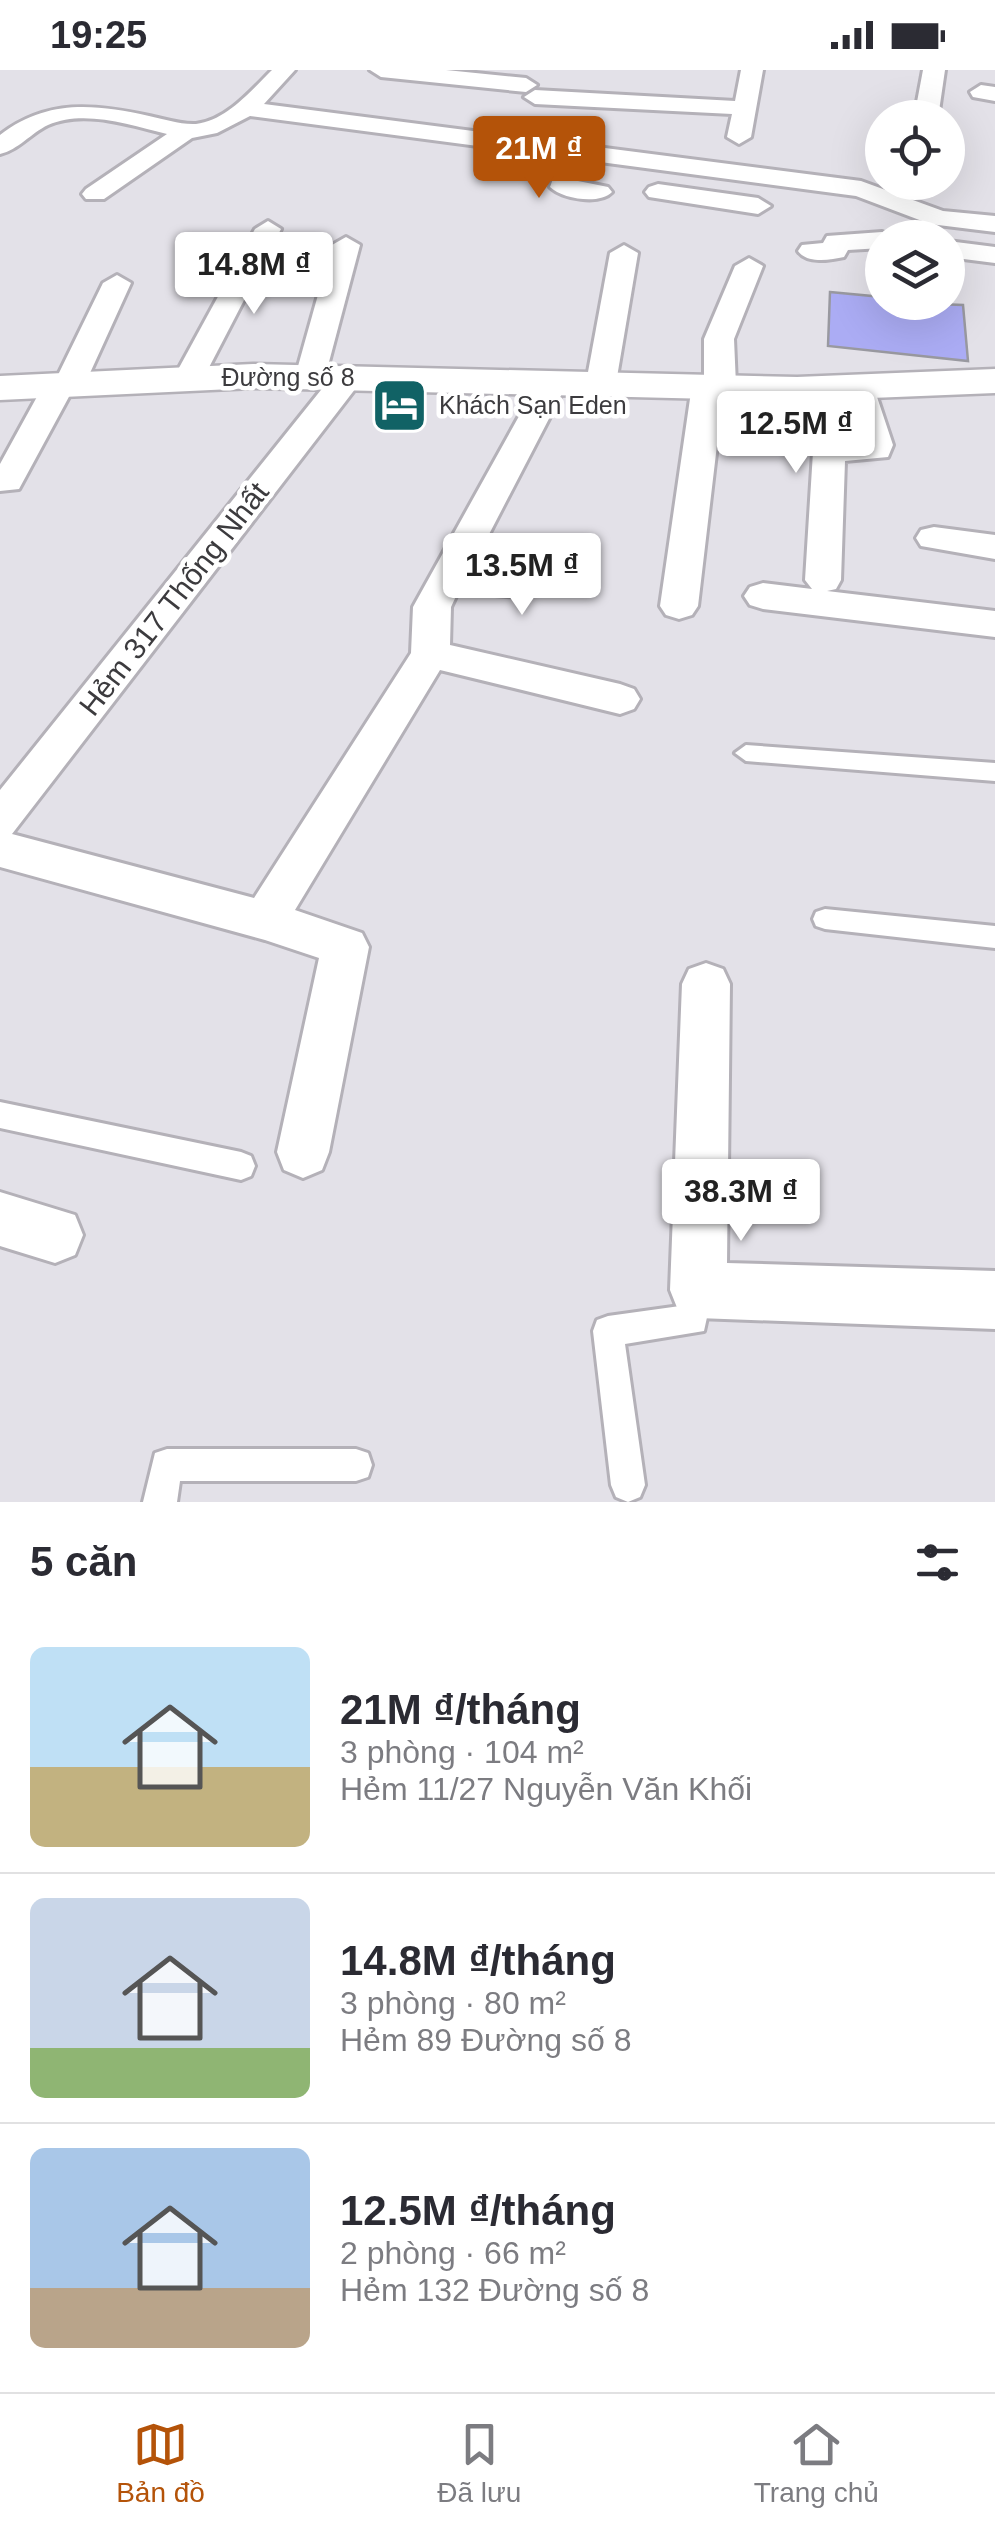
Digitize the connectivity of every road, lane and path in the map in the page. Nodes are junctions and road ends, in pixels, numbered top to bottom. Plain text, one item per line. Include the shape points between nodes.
1 (284, 70) edge
2 (381, 70) edge
3 (752, 70) edge
4 (934, 70) edge
5 (341, 100) dead end
6 (929, 100) edge
7 (396, 102) dead end
8 (244, 108) junction
9 (744, 108) junction
10 (559, 112) dead end
11 (321, 121) junction
12 (11, 126) edge
13 (374, 128) junction
14 (187, 131) junction
15 (521, 144) junction
16 (0, 147) edge
17 (576, 150) junction
18 (734, 164) junction
19 (600, 192) dead end
20 (658, 192) dead end
21 (95, 194) dead end
22 (716, 199) junction
23 (758, 206) dead end
24 (995, 224) edge
25 (268, 229) dead end
26 (865, 240) edge
27 (346, 245) dead end
28 (812, 251) dead end
29 (965, 251) edge
30 (624, 253) dead end
31 (995, 256) edge
32 (749, 266) dead end
33 (117, 283) dead end
34 (188, 377) junction
35 (329, 377) junction
36 (995, 381) edge
37 (553, 382) junction
38 (601, 383) junction
39 (64, 384) junction
40 (714, 385) junction
41 (0, 388) edge
42 (858, 388) junction
43 (7, 482) dead end
44 (934, 538) dead end
45 (995, 546) edge
46 (529, 550) dead end
47 (447, 578) junction
48 (823, 580) dead end
49 (762, 596) dead end
50 (680, 606) dead end
51 (995, 624) edge
52 (430, 654) junction
53 (620, 699) dead end
54 (746, 753) dead end
55 (995, 772) edge
56 (7, 800) edge
57 (0, 849) edge
58 (824, 919) dead end
59 (265, 920) junction
60 (995, 938) edge
61 (706, 984) dead end
62 (0, 1115) edge
63 (303, 1152) dead end
64 (241, 1166) dead end
65 (0, 1219) edge
66 (55, 1235) dead end
67 (698, 1290) junction
68 (995, 1300) edge
69 (356, 1465) dead end
70 (628, 1485) dead end
71 (160, 1502) edge

1 - 8 street
2 - 9 street via 531,91
3 - 9 street
4 - 6 street
5 - 11 street
7 - 13 street
8 - 11 street
8 - 14 street via 214,126
9 - 18 street
10 - 15 street via 554,121 533,122
11 - 13 street
12 - 14 street via 82,109
12 - 16 street
13 - 15 street
14 - 21 street
15 - 17 street
17 - 18 street
17 - 19 street via 563,186
18 - 22 street
18 - 24 street via 861,189 926,214
20 - 22 street
22 - 23 street
25 - 34 street
26 - 28 street via 837,242 827,254
27 - 35 street
29 - 31 street
30 - 38 street
32 - 40 street via 719,340
33 - 39 street
34 - 35 street, Đường số 8
34 - 39 street, Đường số 8
35 - 37 street, Đường số 8
35 - 56 street, Hẻm 317 Thống Nhất
36 - 42 street, Đường số 8
37 - 38 street, Đường số 8
37 - 47 street
38 - 40 street, Đường số 8
39 - 41 street, Đường số 8
39 - 43 street
40 - 42 street, Đường số 8
40 - 50 street
42 - 48 street via 877,445 867,453 829,452
44 - 45 street
46 - 47 street via 520,584
47 - 52 street via 432,607
49 - 51 street
52 - 53 street
52 - 59 street
54 - 55 lane
57 - 59 street
58 - 60 lane
59 - 63 street via 346,948
61 - 67 street
62 - 64 lane
65 - 66 street
67 - 68 street
67 - 70 lane via 692,1320 608,1332
69 - 71 lane via 168,1465

